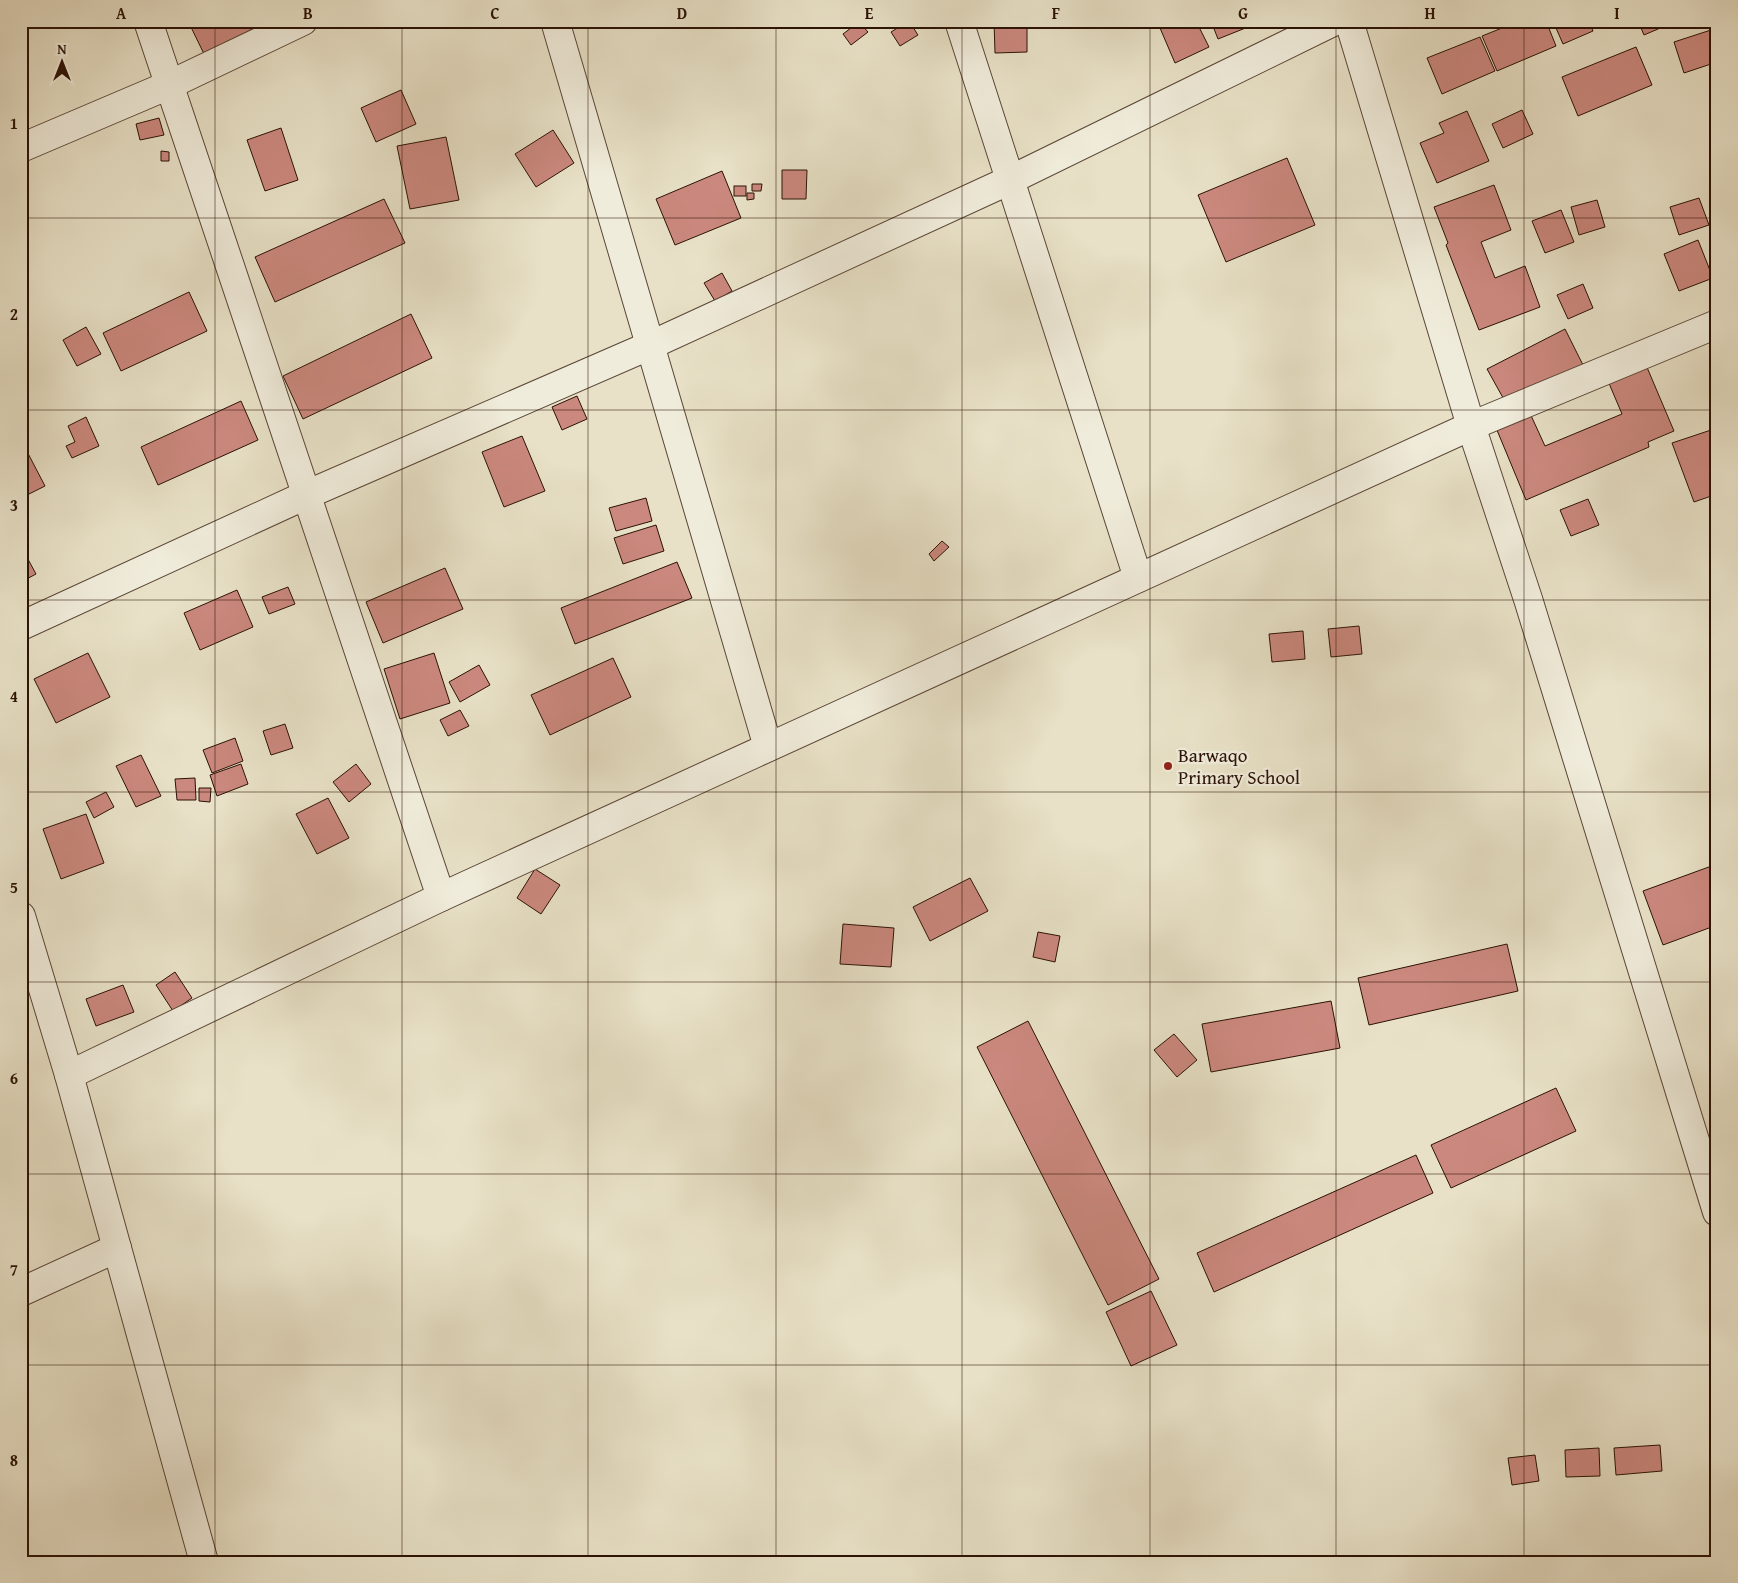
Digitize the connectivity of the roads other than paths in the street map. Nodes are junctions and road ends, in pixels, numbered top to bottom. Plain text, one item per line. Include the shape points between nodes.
1 (148, 21) edge
2 (303, 21) edge
3 (555, 21) edge
4 (959, 21) edge
5 (1335, 21) edge
6 (1350, 21) edge
7 (169, 84) junction
8 (21, 148) edge
9 (1010, 180) junction
10 (1717, 324) edge
11 (651, 345) junction
12 (1471, 426) junction
13 (306, 495) junction
14 (1138, 578) junction
15 (21, 626) edge
16 (768, 747) junction
17 (441, 896) junction
18 (21, 916) edge
19 (69, 1075) junction
20 (1717, 1212) edge
21 (117, 1248) junction
22 (21, 1292) edge
23 (204, 1562) edge

1 - 7 street
2 - 7 street
3 - 11 street
4 - 9 street
5 - 9 street
6 - 12 street
7 - 8 street
7 - 13 street
9 - 11 street
9 - 14 street
10 - 12 street
11 - 13 street
11 - 16 street
12 - 14 street
12 - 20 street via 1528,599
13 - 15 street
13 - 17 street
14 - 16 street
16 - 17 street
17 - 19 street
18 - 19 street
19 - 21 street
21 - 22 street
21 - 23 street

